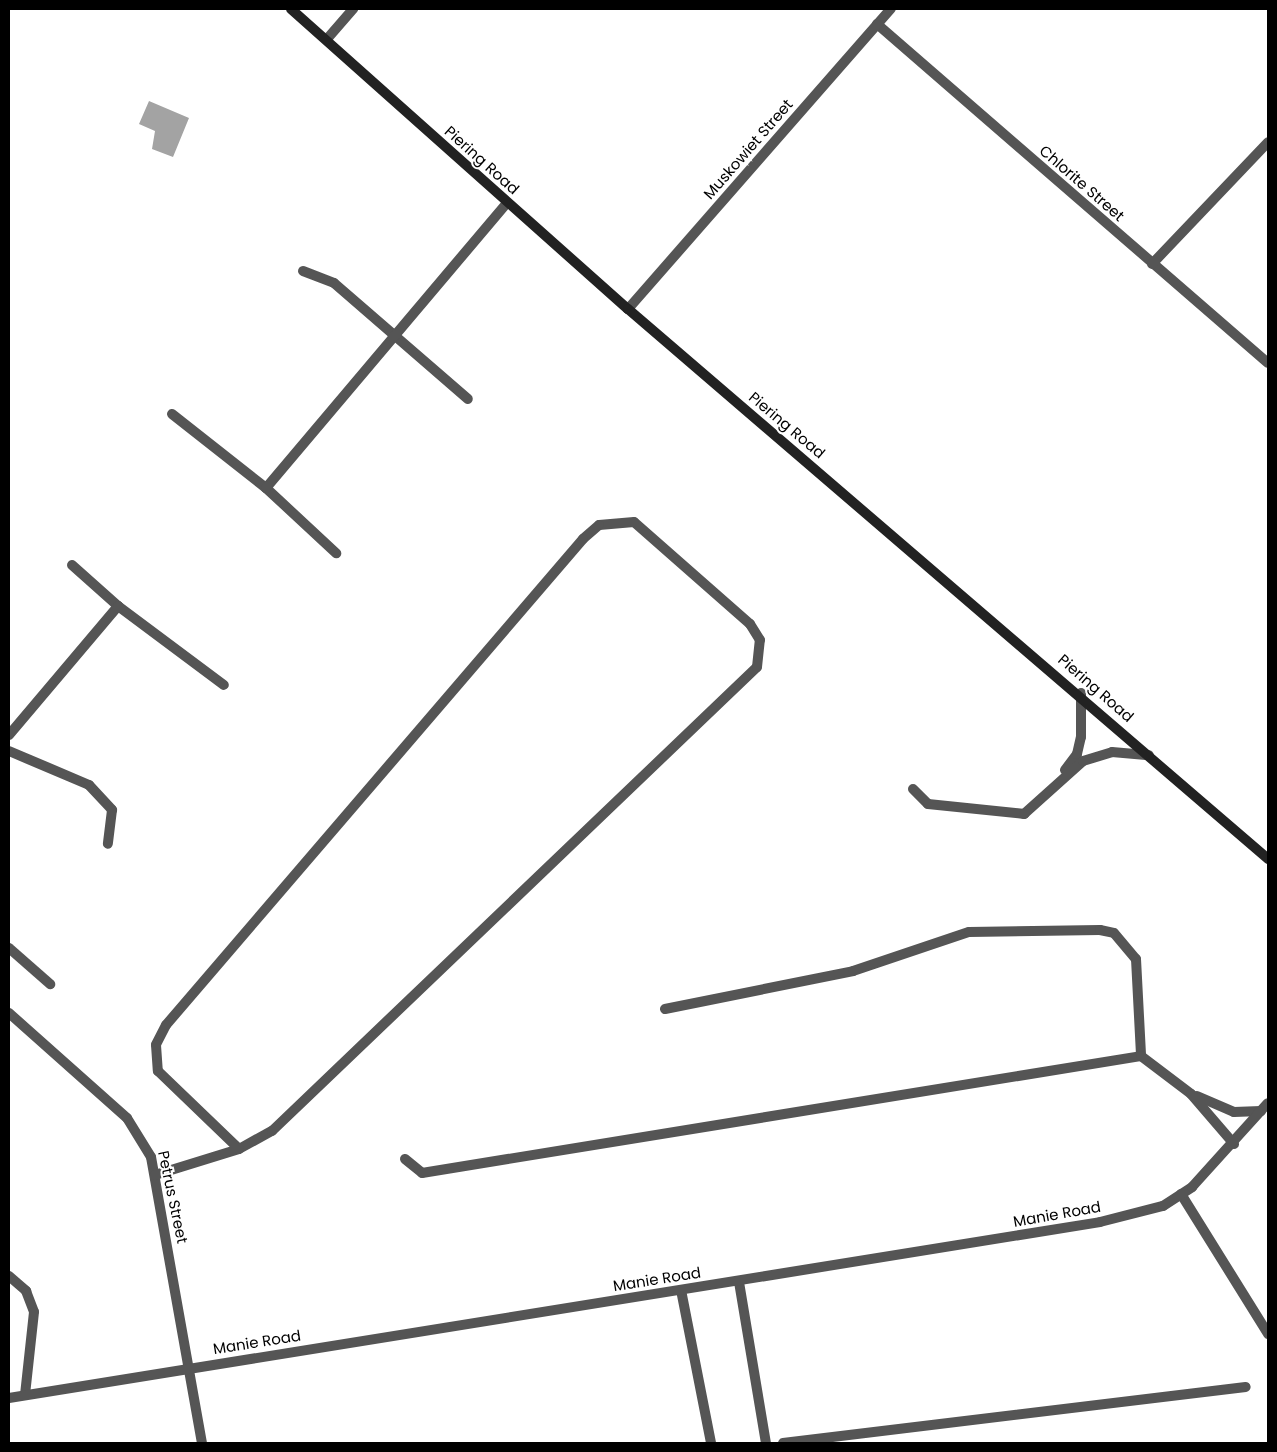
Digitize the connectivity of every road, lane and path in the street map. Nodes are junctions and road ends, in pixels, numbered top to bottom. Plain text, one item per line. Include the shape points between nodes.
1 (291, 9) edge
2 (353, 9) edge
3 (890, 9) edge
4 (877, 24) junction
5 (327, 39) junction
6 (1268, 142) edge
7 (507, 203) junction
8 (1152, 264) junction
9 (303, 271) dead end
10 (628, 309) junction
11 (397, 336) junction
12 (1268, 363) edge
13 (468, 399) dead end
14 (172, 414) dead end
15 (266, 488) junction
16 (336, 553) dead end
17 (72, 565) dead end
18 (118, 606) junction
19 (224, 686) dead end
20 (1081, 693) junction
21 (12, 724) edge
22 (9, 735) edge
23 (9, 751) edge
24 (1149, 754) junction
25 (1052, 787) junction
26 (913, 789) dead end
27 (108, 844) dead end
28 (1268, 859) edge
29 (9, 948) edge
30 (50, 984) dead end
31 (665, 1008) dead end
32 (9, 1014) edge
33 (1141, 1056) junction
34 (1191, 1094) junction
35 (1268, 1103) edge
36 (1261, 1111) junction
37 (1234, 1144) junction
38 (239, 1149) junction
39 (405, 1159) dead end
40 (155, 1175) junction
41 (1181, 1194) junction
42 (9, 1276) edge
43 (739, 1282) junction
44 (681, 1290) junction
45 (1268, 1334) edge
46 (191, 1368) junction
47 (1246, 1387) dead end
48 (25, 1396) junction
49 (9, 1398) edge
50 (202, 1443) edge
51 (711, 1443) edge
52 (766, 1443) edge
53 (783, 1443) edge

1 - 5 street, Piering Road
2 - 5 street
3 - 4 street, Muskowiet Street
4 - 8 street, Chlorite Street
4 - 10 street, Muskowiet Street
5 - 7 street, Piering Road
6 - 8 street
7 - 10 street, Piering Road
7 - 11 street
8 - 12 street, Chlorite Street
9 - 11 street via 334,283
10 - 20 street, Piering Road
11 - 13 street
11 - 15 street
14 - 15 street
15 - 16 street
17 - 18 street
18 - 19 street
18 - 21 street
20 - 24 street, Piering Road
20 - 25 street via 1084,720 1078,754
21 - 22 street
23 - 27 street via 89,785 112,810
24 - 25 street via 1112,752 1083,761
24 - 28 street, Piering Road
25 - 26 street via 1027,813 1019,814 928,804
29 - 30 street
31 - 33 street via 853,971 970,932 1100,930 1114,933 1136,959
32 - 40 street, Petrus Street via 127,1118 147,1149
33 - 34 street
33 - 39 street via 422,1173
34 - 36 street via 1234,1112
34 - 37 street
35 - 36 street, Manie Road
36 - 37 street, Manie Road
37 - 41 street, Manie Road
38 - 38 street via 158,1071 156,1045 166,1025 583,540 599,526 634,522 750,624 760,640 757,667 272,1131
38 - 40 street
40 - 46 street, Petrus Street
41 - 43 street, Manie Road via 1163,1206 1100,1222
41 - 45 street
42 - 48 street via 26,1291 34,1312
43 - 44 street, Manie Road
43 - 52 street
44 - 46 street, Manie Road
44 - 51 street
46 - 48 street, Manie Road
46 - 50 street, Petrus Street
47 - 53 street
48 - 49 street, Manie Road

